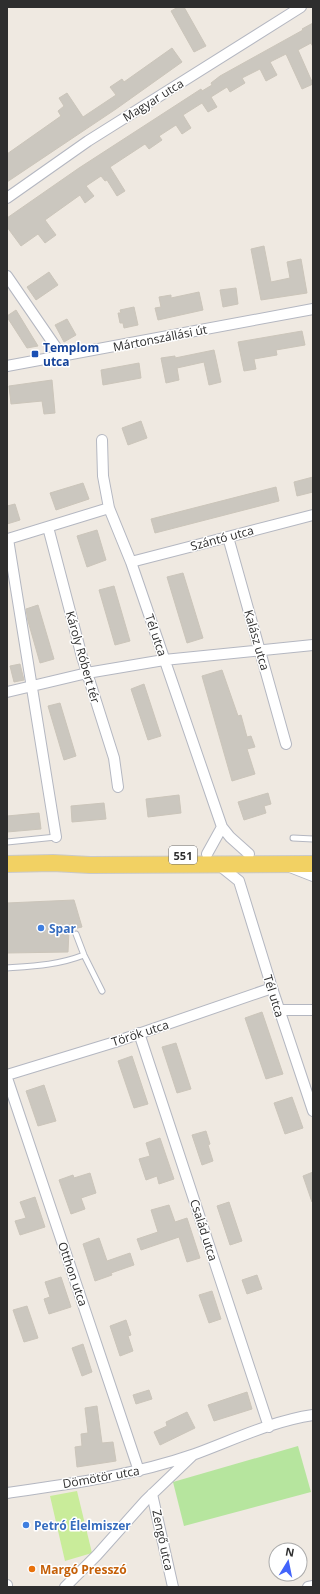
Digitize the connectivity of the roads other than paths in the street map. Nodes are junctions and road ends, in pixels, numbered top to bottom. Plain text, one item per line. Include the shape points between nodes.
1 (301, 7) edge
2 (7, 198) edge
3 (7, 276) edge
4 (313, 310) edge
5 (62, 356) junction
6 (7, 366) edge
7 (102, 440) dead end
8 (109, 508) junction
9 (313, 515) edge
10 (48, 527) junction
11 (228, 537) junction
12 (132, 562) junction
13 (313, 645) edge
14 (260, 651) junction
15 (164, 660) junction
16 (87, 673) junction
17 (32, 687) junction
18 (7, 692) edge
19 (286, 744) dead end
20 (118, 787) dead end
21 (222, 827) junction
22 (56, 837) joint
23 (293, 838) dead end
24 (313, 839) edge
25 (7, 842) edge
26 (313, 853) edge
27 (213, 859) junction
28 (252, 859) junction
29 (7, 864) edge
30 (313, 864) edge
31 (282, 865) junction
32 (313, 876) edge
33 (239, 881) junction
34 (76, 934) dead end
35 (84, 955) junction
36 (7, 968) edge
37 (272, 988) junction
38 (102, 991) dead end
39 (278, 1010) junction
40 (313, 1010) edge
41 (139, 1034) junction
42 (7, 1075) edge
43 (7, 1078) edge
44 (313, 1111) edge
45 (313, 1415) edge
46 (269, 1427) junction
47 (194, 1454) junction
48 (139, 1471) junction
49 (7, 1493) edge
50 (152, 1494) junction
51 (313, 1586) edge
52 (64, 1587) edge
53 (173, 1587) edge
54 (308, 1587) edge

1 - 2 street, Magyar utca via 88,141
3 - 5 street
4 - 5 street, Mártonszállási út
5 - 6 street, Mártonszállási út
7 - 8 street, Tél utca via 103,476
8 - 10 street
8 - 12 street, Tél utca
9 - 11 street, Szántó utca
10 - 16 street, Károly Róbert tér
10 - 17 street via 8,539
11 - 12 street, Szántó utca
11 - 14 street, Kalász utca
12 - 15 street, Tél utca
13 - 14 street
14 - 15 street
14 - 19 street, Kalász utca
15 - 16 street
15 - 21 street, Tél utca
16 - 17 street
16 - 20 street, Károly Róbert tér via 114,758
17 - 18 street
17 - 22 street
21 - 27 street
21 - 28 street, Tél utca
22 - 25 lane
23 - 24 lane
26 - 28 main road, 551
27 - 28 main road, 551
27 - 29 main road, 551 via 91,857 53,863
27 - 33 street
28 - 31 main road, 551
28 - 33 street
30 - 31 main road, 551
31 - 32 street
33 - 37 street, Tél utca
34 - 35 lane
35 - 36 lane via 67,962
35 - 38 lane
37 - 39 street, Tél utca
37 - 41 street, Török utca
39 - 40 street
39 - 44 street, Tél utca
41 - 42 street, Török utca
41 - 46 street, Család utca
43 - 48 street, Otthon utca
45 - 46 street, Dömötör utca
46 - 47 street, Dömötör utca
47 - 48 street, Dömötör utca
47 - 50 street, Dömötör utca
48 - 49 street, Dömötör utca
50 - 52 street, Dömötör utca
50 - 53 street, Zengő utca
51 - 54 street

